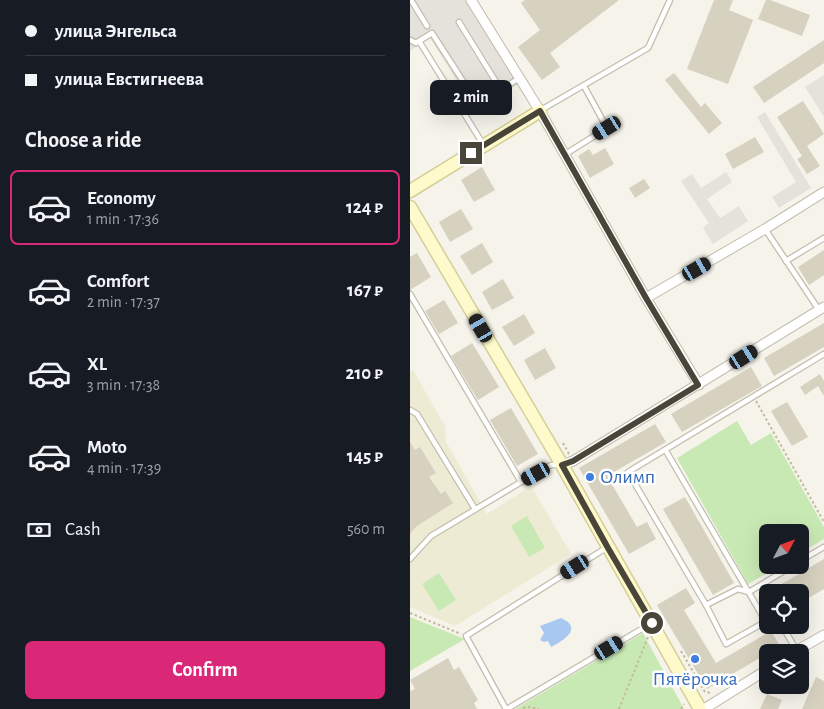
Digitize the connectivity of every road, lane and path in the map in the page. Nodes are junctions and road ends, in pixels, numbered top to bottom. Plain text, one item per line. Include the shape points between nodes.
1 (411, 0) edge
2 (471, 0) edge
3 (670, 0) edge
4 (459, 22) dead end
5 (427, 26) dead end
6 (410, 40) edge
7 (419, 41) junction
8 (520, 77) junction
9 (584, 86) junction
10 (477, 103) dead end
11 (540, 111) junction
12 (484, 146) junction
13 (564, 155) junction
14 (410, 191) edge
15 (824, 192) edge
16 (410, 208) edge
17 (765, 229) junction
18 (824, 238) edge
19 (786, 261) junction
20 (410, 294) edge
21 (646, 298) junction
22 (821, 309) edge
23 (824, 354) edge
24 (698, 385) junction
25 (754, 397) junction
26 (410, 410) edge
27 (666, 450) junction
28 (562, 465) junction
29 (521, 482) junction
30 (475, 509) junction
31 (824, 522) edge
32 (824, 547) edge
33 (608, 548) junction
34 (809, 556) edge
35 (410, 558) edge
36 (779, 574) edge
37 (749, 592) junction
38 (706, 605) junction
39 (759, 610) edge
40 (410, 613) edge
41 (652, 623) junction
42 (759, 626) edge
43 (824, 635) edge
44 (466, 636) junction
45 (809, 644) edge
46 (759, 675) edge
47 (684, 704) dead end
48 (517, 708) edge
49 (507, 709) edge
50 (539, 709) edge
51 (619, 709) edge
52 (681, 709) edge
53 (700, 709) edge
54 (704, 709) edge

1 - 5 lane
2 - 8 street
3 - 9 lane via 648,48
4 - 8 lane via 501,90
6 - 7 lane
7 - 10 lane via 432,33
7 - 12 lane
8 - 11 street
9 - 11 lane
9 - 13 lane via 607,128
11 - 12 main road
11 - 13 street
12 - 14 main road
13 - 21 street
15 - 17 street
16 - 28 main road
17 - 19 lane
17 - 21 street
18 - 19 lane
19 - 22 lane
20 - 29 lane
21 - 24 street
22 - 24 street
23 - 25 lane
24 - 28 street
25 - 27 lane
25 - 31 path
26 - 30 lane via 416,414
27 - 37 lane
27 - 38 lane via 628,472
28 - 29 lane via 551,465
28 - 33 main road
29 - 30 lane
30 - 35 lane via 431,536
32 - 34 lane
33 - 41 main road
33 - 44 lane
36 - 37 lane
37 - 38 lane via 738,589
37 - 39 lane
38 - 42 lane via 726,644
40 - 44 path
41 - 49 lane
41 - 51 path
41 - 53 main road
43 - 45 street
44 - 49 lane
46 - 54 street
47 - 52 path
48 - 50 path

